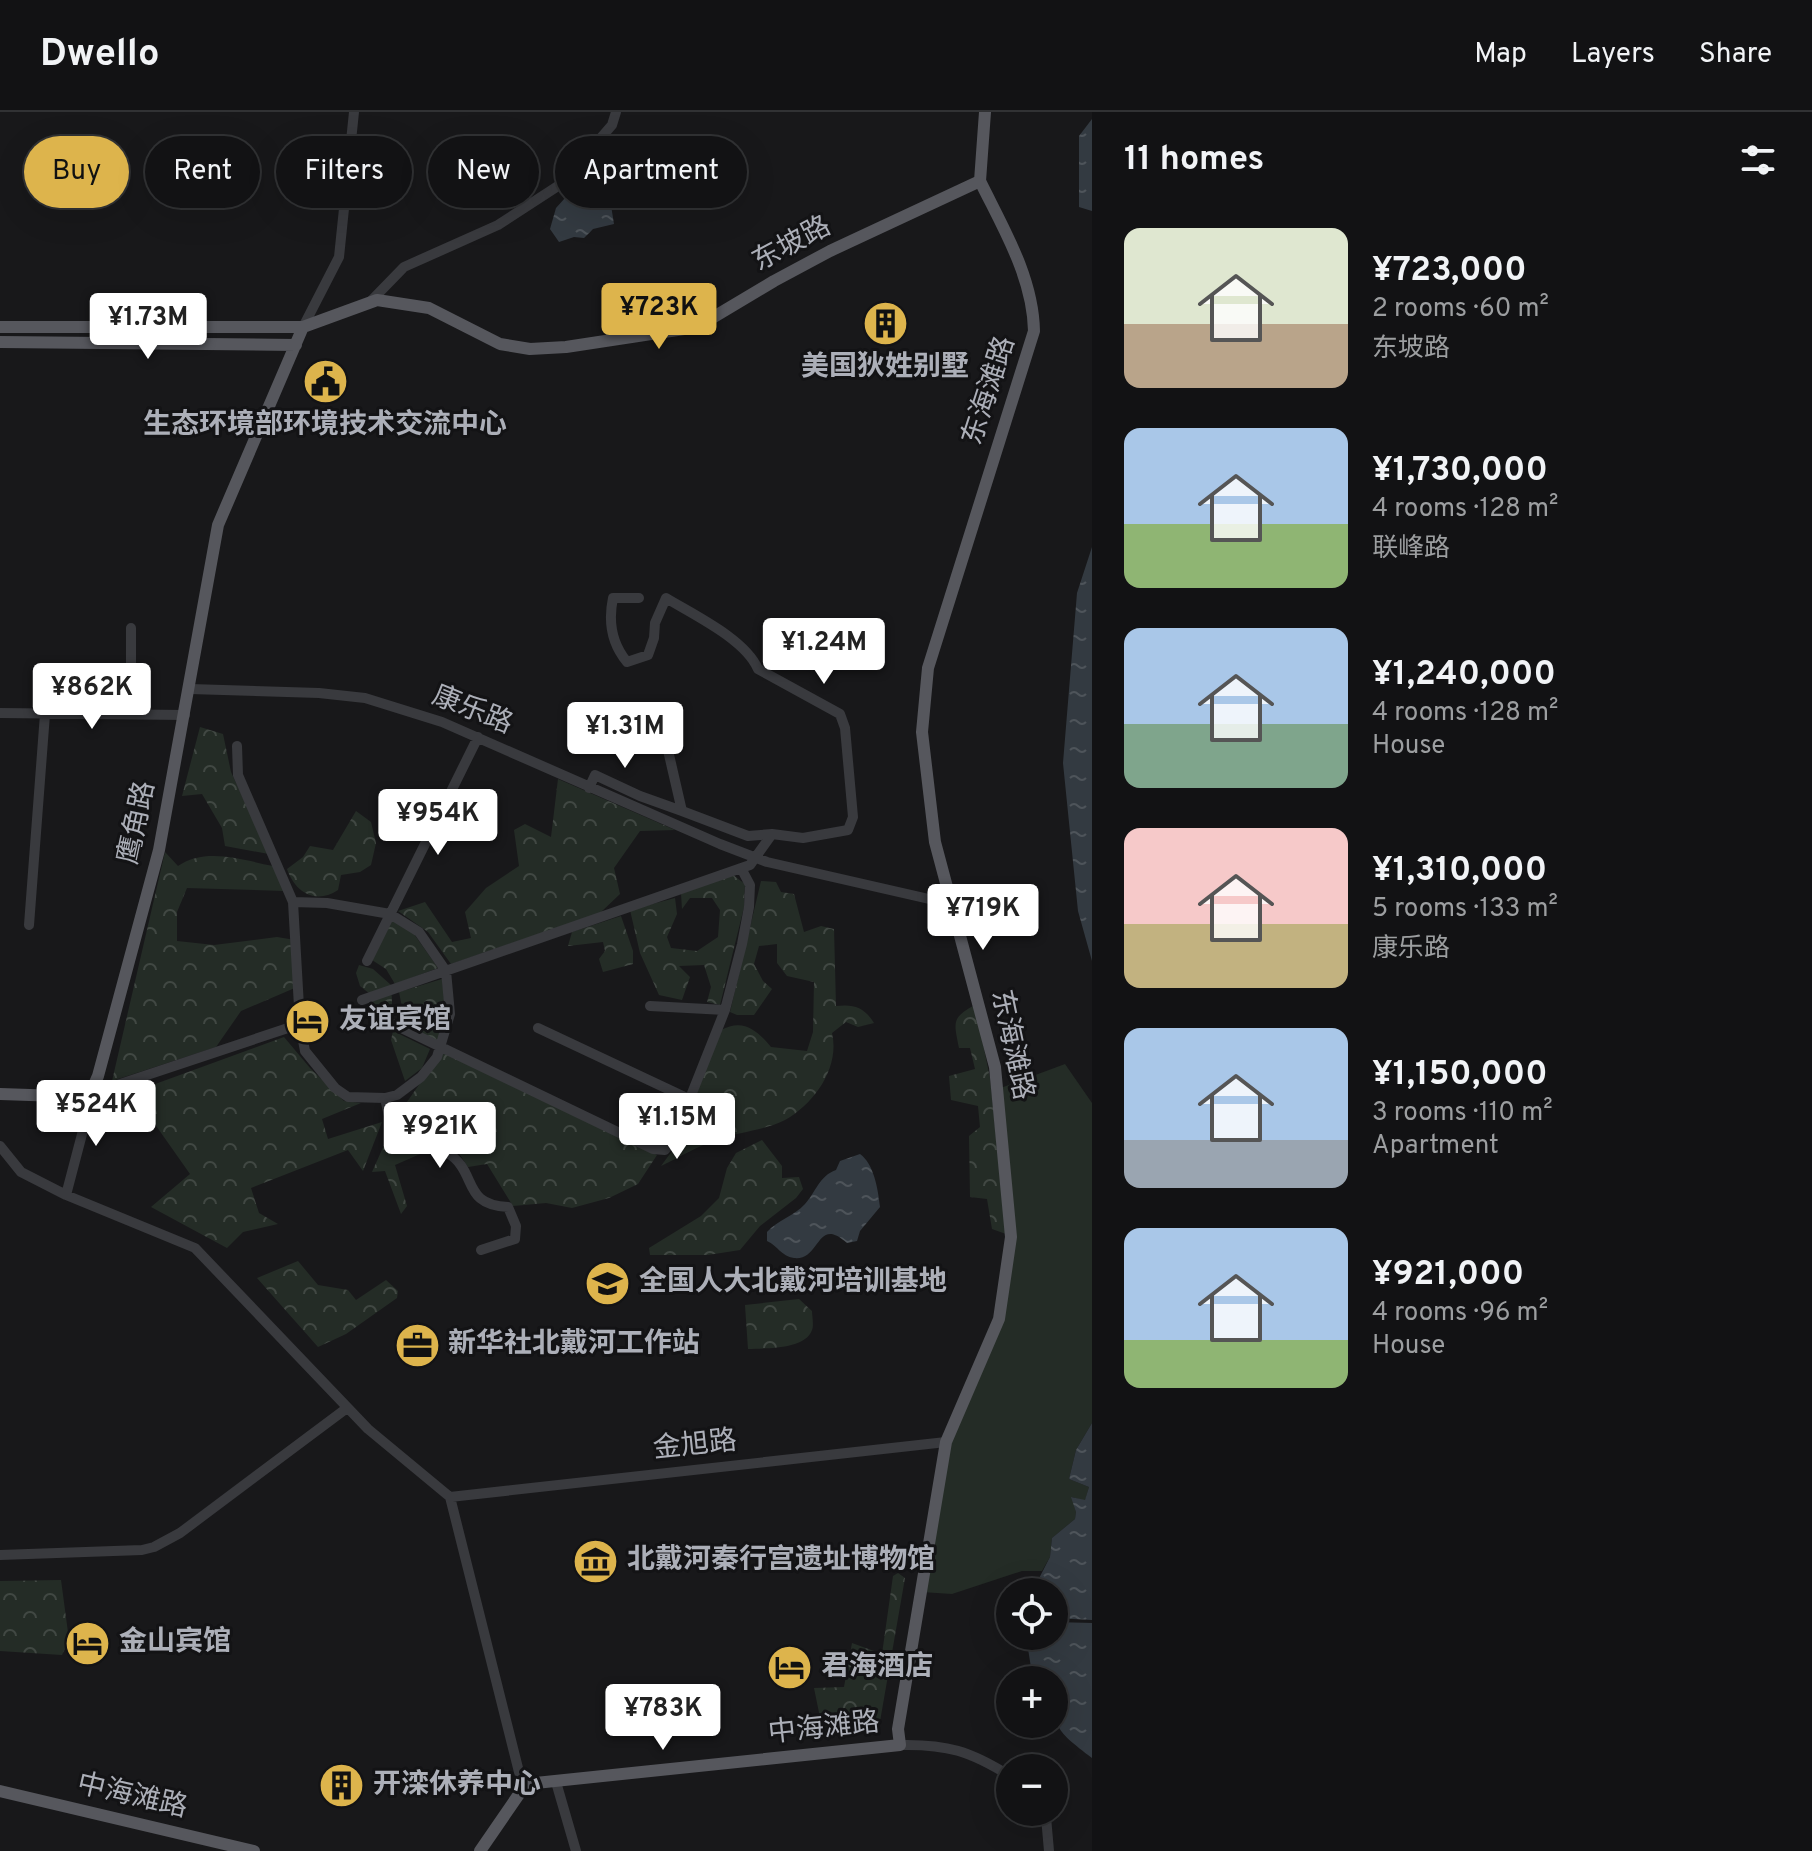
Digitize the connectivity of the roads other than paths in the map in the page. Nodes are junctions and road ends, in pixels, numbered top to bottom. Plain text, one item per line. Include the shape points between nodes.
1 (354, 112) edge
2 (616, 112) edge
3 (985, 112) edge
4 (980, 181) junction
5 (370, 302) junction
6 (0, 327) edge
7 (303, 327) junction
8 (0, 342) edge
9 (296, 345) junction
10 (639, 598) dead end
11 (131, 628) dead end
12 (190, 689) junction
13 (0, 713) edge
14 (45, 714) junction
15 (131, 714) junction
16 (185, 715) junction
17 (648, 736) dead end
18 (478, 737) junction
19 (237, 746) dead end
20 (589, 788) junction
21 (682, 811) junction
22 (772, 834) junction
23 (756, 858) junction
24 (741, 868) junction
25 (293, 902) junction
26 (951, 904) junction
27 (390, 914) junction
28 (29, 925) dead end
29 (367, 961) dead end
30 (446, 971) junction
31 (362, 1000) dead end
32 (650, 1006) dead end
33 (725, 1010) junction
34 (300, 1024) junction
35 (393, 1024) dead end
36 (538, 1028) dead end
37 (439, 1048) junction
38 (0, 1094) edge
39 (90, 1094) junction
40 (385, 1098) junction
41 (689, 1099) junction
42 (0, 1146) edge
43 (66, 1195) junction
44 (481, 1250) dead end
45 (347, 1408) junction
46 (946, 1442) junction
47 (450, 1497) junction
48 (0, 1555) edge
49 (900, 1745) junction
50 (996, 1767) edge
51 (556, 1782) junction
52 (526, 1784) junction
53 (0, 1791) edge
54 (1047, 1826) edge
55 (254, 1851) edge
56 (480, 1851) edge
57 (576, 1851) edge
58 (1049, 1851) edge

1 - 7 street via 339,257
2 - 5 street via 612,125 561,184 498,225 404,267
3 - 4 main road
4 - 5 main road, 东坡路 via 830,251 697,327 530,349 500,344 429,308
4 - 26 main road, 东海滩路 via 1017,258 1034,307 1034,331 928,668 922,732 935,842
5 - 7 main road, 东坡路
6 - 7 main road
7 - 9 main road, 鹰角路
8 - 9 main road
9 - 12 main road, 鹰角路 via 218,525
10 - 22 street via 613,598 611,606 616,649 627,662 648,655 666,598 723,633 753,658 758,669 840,714 853,817 848,830 803,838
11 - 15 street
12 - 16 main road, 鹰角路
12 - 18 street, 康乐路 via 365,698
13 - 14 street
14 - 15 street
14 - 28 street
15 - 16 street
16 - 39 main road, 鹰角路 via 159,850
17 - 21 street via 667,746
18 - 20 street, 康乐路
18 - 27 street
19 - 25 street via 238,775
20 - 21 street via 595,775
20 - 23 street, 康乐路
21 - 22 street via 748,836
22 - 23 street
23 - 24 street
23 - 26 street, 康乐路
24 - 30 street
24 - 33 street via 750,885 749,907
25 - 27 street
25 - 34 street
26 - 46 main road, 东海滩路 via 995,1067 1011,1237 999,1319
27 - 29 street
27 - 30 street via 419,932
30 - 31 street
30 - 37 street via 450,1014
32 - 33 street
33 - 41 street
34 - 39 street
34 - 40 street via 305,1051 335,1088 348,1097
35 - 37 street
36 - 41 street
37 - 40 street via 421,1077
37 - 41 street via 653,1149 665,1150 673,1141
38 - 39 main road
39 - 43 street, 鹰角路
40 - 44 street via 392,1130 447,1153 465,1172 479,1201 508,1207 515,1239
42 - 43 street via 21,1172
43 - 45 street via 195,1248
45 - 47 street
45 - 48 street via 154,1547
46 - 47 street, 金旭路
46 - 49 main road, 东海滩路 via 898,1729
47 - 52 street
49 - 50 street, 中海滩路 via 937,1744
49 - 51 main road, 中海滩路
51 - 52 main road, 中海滩路
51 - 57 street
52 - 56 main road
53 - 55 main road, 中海滩路
54 - 58 street

